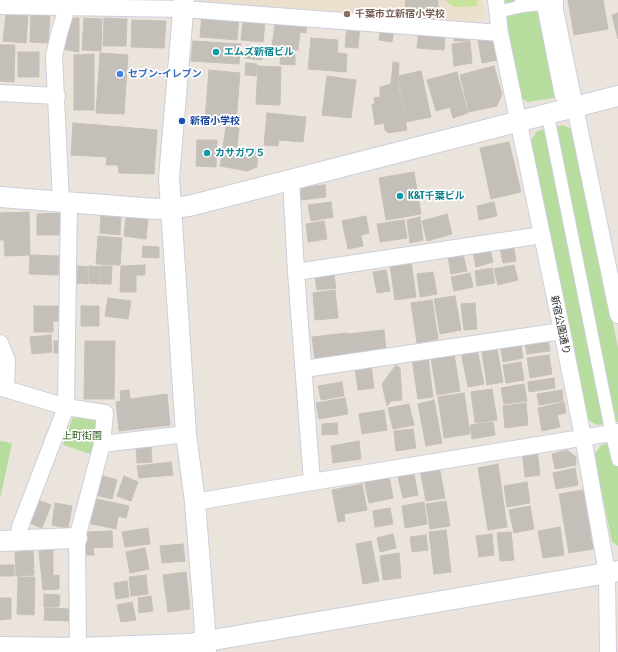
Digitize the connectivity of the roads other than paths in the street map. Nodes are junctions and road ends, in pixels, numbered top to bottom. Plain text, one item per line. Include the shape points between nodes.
1 (546, 1) edge
2 (522, 3) edge
3 (67, 4) edge
4 (184, 5) edge
5 (501, 5) edge
6 (0, 6) edge
7 (500, 33) junction
8 (0, 93) edge
9 (57, 96) junction
10 (618, 96) edge
11 (568, 101) junction
12 (519, 121) junction
13 (549, 121) dead end
14 (291, 180) junction
15 (0, 197) edge
16 (65, 202) junction
17 (171, 208) junction
18 (542, 235) junction
19 (296, 272) junction
20 (618, 315) edge
21 (562, 331) junction
22 (0, 343) edge
23 (304, 369) junction
24 (3, 389) edge
25 (66, 407) junction
26 (614, 432) edge
27 (186, 434) junction
28 (583, 438) junction
29 (102, 444) junction
30 (618, 460) edge
31 (312, 482) junction
32 (195, 502) junction
33 (77, 538) junction
34 (9, 541) edge
35 (612, 572) edge
36 (206, 646) edge
37 (0, 647) edge
38 (70, 649) edge
39 (608, 652) edge

1 - 2 street
1 - 11 street via 556,10
2 - 5 street
3 - 4 street
3 - 6 street
3 - 9 street via 54,56
4 - 7 street
4 - 17 street via 169,178
5 - 7 street, 新宿公園通り
7 - 12 street, 新宿公園通り
8 - 9 street
9 - 16 street
10 - 11 street
11 - 12 street
11 - 20 street
12 - 14 street
12 - 18 street, 新宿公園通り
13 - 26 street
14 - 17 street via 189,206
14 - 19 street
15 - 16 street
16 - 17 street
16 - 25 street
17 - 27 street
18 - 19 street
18 - 21 street, 新宿公園通り
19 - 23 street
21 - 23 street
21 - 28 street, 新宿公園通り
22 - 24 street via 7,360
23 - 31 street
24 - 25 street
25 - 29 street via 105,413
25 - 34 street via 20,527
26 - 28 street
26 - 30 street
27 - 29 street
27 - 32 street
28 - 31 street
28 - 35 street, 新宿公園通り
29 - 33 street
31 - 32 street
32 - 36 street
33 - 34 street
33 - 38 street
35 - 36 street
35 - 39 street, 新宿公園通り
36 - 38 street via 189,644
37 - 38 street

